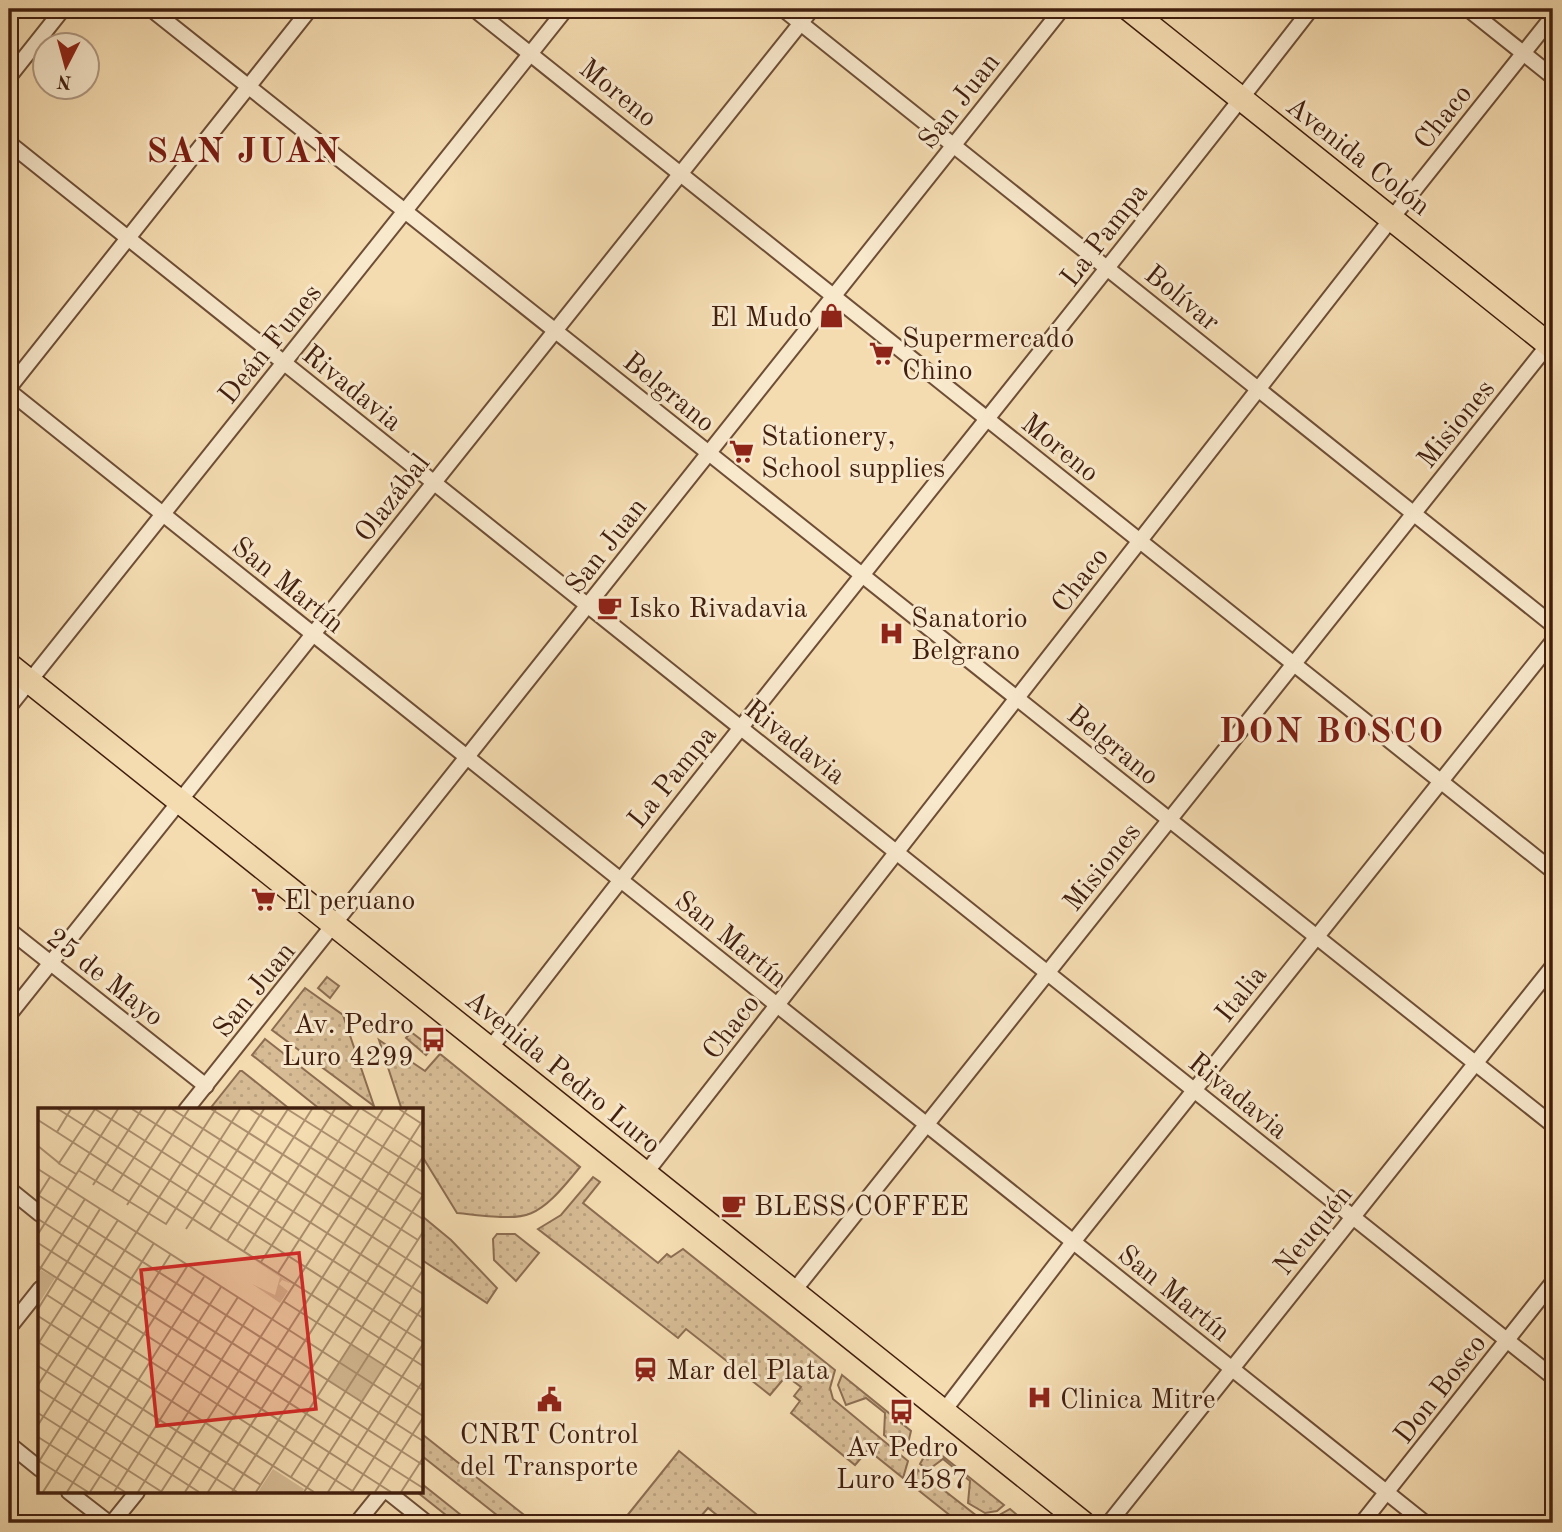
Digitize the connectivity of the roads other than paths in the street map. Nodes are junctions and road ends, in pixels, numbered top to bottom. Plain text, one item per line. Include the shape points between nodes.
1 (63, 9) edge
2 (151, 9) edge
3 (310, 9) edge
4 (474, 9) edge
5 (566, 9) edge
6 (783, 9) edge
7 (812, 9) edge
8 (1062, 9) edge
9 (1129, 9) edge
10 (1311, 9) edge
11 (1468, 9) edge
12 (1553, 16) edge
13 (801, 23) junction
14 (531, 53) junction
15 (1523, 53) junction
16 (9, 77) edge
17 (1553, 77) edge
18 (248, 86) junction
19 (1241, 99) junction
20 (9, 143) edge
21 (954, 145) junction
22 (681, 173) junction
23 (405, 211) junction
24 (1392, 218) junction
25 (128, 238) junction
26 (1108, 268) junction
27 (834, 296) junction
28 (554, 330) junction
29 (1552, 344) edge
30 (284, 363) junction
31 (9, 389) edge
32 (1259, 389) junction
33 (987, 419) junction
34 (709, 453) junction
35 (434, 483) junction
36 (1414, 513) junction
37 (164, 514) junction
38 (1140, 541) junction
39 (862, 575) junction
40 (588, 606) junction
41 (1553, 625) edge
42 (314, 634) junction
43 (1553, 641) edge
44 (1294, 664) junction
45 (9, 665) edge
46 (29, 682) junction
47 (1017, 698) junction
48 (9, 708) edge
49 (740, 729) junction
50 (468, 757) junction
51 (1441, 781) junction
52 (180, 803) junction
53 (1169, 820) junction
54 (896, 852) junction
55 (1553, 871) edge
56 (620, 879) junction
57 (334, 926) junction
58 (9, 930) edge
59 (1317, 937) junction
60 (50, 963) junction
61 (1553, 966) edge
62 (1047, 973) junction
63 (777, 1005) junction
64 (9, 1015) edge
65 (489, 1050) junction
66 (1475, 1063) junction
67 (206, 1086) junction
68 (1194, 1090) junction
69 (188, 1108) edge
70 (926, 1124) junction
71 (1553, 1125) edge
72 (645, 1174) junction
73 (9, 1189) edge
74 (38, 1212) edge
75 (1353, 1217) junction
76 (1073, 1242) junction
77 (1553, 1282) edge
78 (38, 1292) edge
79 (793, 1292) junction
80 (9, 1328) edge
81 (1507, 1340) junction
82 (1232, 1369) junction
83 (1553, 1377) edge
84 (943, 1412) junction
85 (9, 1444) edge
86 (38, 1467) edge
87 (1387, 1492) junction
88 (72, 1494) edge
89 (135, 1494) edge
90 (380, 1494) edge
91 (391, 1494) edge
92 (111, 1523) edge
93 (357, 1523) edge
94 (427, 1523) edge
95 (1083, 1523) edge
96 (1109, 1523) edge
97 (1362, 1523) edge
98 (1425, 1523) edge

1 - 16 street
2 - 18 street, Belgrano
3 - 18 street
4 - 14 street, Moreno
5 - 14 street, Deán Funes
6 - 13 street, Bolívar
7 - 13 street, Olazábal
8 - 21 street, San Juan
9 - 19 main road, Avenida Colón
10 - 19 street, La Pampa
11 - 15 street
12 - 15 street, Chaco
13 - 21 street, Bolívar
13 - 22 street, Olazábal
14 - 22 street, Moreno
14 - 23 street, Deán Funes
15 - 17 street
15 - 24 street, Chaco
18 - 23 street, Belgrano
18 - 25 street
19 - 24 main road, Avenida Colón
19 - 26 street, La Pampa
20 - 25 street, Rivadavia
21 - 26 street, Bolívar
21 - 27 street, San Juan
22 - 27 street, Moreno
22 - 28 street, Olazábal
23 - 28 street, Belgrano
23 - 30 street, Deán Funes
24 - 29 main road, Avenida Colón
24 - 32 street, Chaco
25 - 30 street, Rivadavia
25 - 31 street
26 - 32 street, Bolívar
26 - 33 street, La Pampa
27 - 33 street, Moreno
27 - 34 street, San Juan
28 - 34 street, Belgrano
28 - 35 street, Olazábal
29 - 36 street, Misiones
30 - 35 street, Rivadavia
30 - 37 street, Deán Funes
31 - 37 street, San Martín
32 - 36 street, Bolívar
32 - 38 street, Chaco
33 - 38 street, Moreno
33 - 39 street, La Pampa
34 - 39 street, Belgrano
34 - 40 street, San Juan
35 - 40 street, Rivadavia
35 - 42 street, Olazábal
36 - 41 street, Bolívar
36 - 44 street, Misiones
37 - 42 street, San Martín
37 - 46 street, Deán Funes
38 - 44 street, Moreno
38 - 47 street, Chaco
39 - 47 street, Belgrano
39 - 49 street, La Pampa
40 - 49 street, Rivadavia
40 - 50 street, San Juan
42 - 50 street, San Martín
42 - 52 street, Olazábal
43 - 51 street, Italia
44 - 51 street, Moreno
44 - 53 street, Misiones
45 - 46 main road, Avenida Pedro Luro
46 - 48 street, Deán Funes
46 - 52 main road, Avenida Pedro Luro
47 - 53 street, Belgrano
47 - 54 street, Chaco
49 - 54 street, Rivadavia
49 - 56 street, La Pampa
50 - 56 street, San Martín
50 - 57 street, San Juan
51 - 55 street, Moreno
51 - 59 street, Italia
52 - 57 main road, Avenida Pedro Luro
52 - 60 street, Olazábal
53 - 59 street, Belgrano
53 - 62 street, Misiones
54 - 62 street, Rivadavia
54 - 63 street, Chaco
56 - 63 street, San Martín
56 - 65 street, La Pampa
57 - 65 main road, Avenida Pedro Luro
57 - 67 street, San Juan
58 - 60 street, 25 de Mayo
59 - 66 street, Belgrano
59 - 68 street, Italia
60 - 64 street, Olazábal
60 - 67 street, 25 de Mayo
61 - 66 street, Neuquén
62 - 68 street, Rivadavia
62 - 70 street, Misiones
63 - 70 street, San Martín
63 - 72 street, Chaco
65 - 72 main road, Avenida Pedro Luro
66 - 71 street, Belgrano
66 - 75 street, Neuquén
67 - 69 street, San Juan
68 - 75 street, Rivadavia
68 - 76 street, Italia
70 - 76 street, San Martín
70 - 79 street, Misiones
72 - 79 main road, Avenida Pedro Luro
73 - 74 street
75 - 81 street, Rivadavia
75 - 82 street, Neuquén
76 - 82 street, San Martín
76 - 84 street, Italia
77 - 81 street, Don Bosco
78 - 80 street
79 - 84 main road, Avenida Pedro Luro
81 - 83 street, Rivadavia
81 - 87 street, Don Bosco
82 - 87 street, San Martín
82 - 96 street, Neuquén
84 - 95 main road, Avenida Pedro Luro
85 - 86 street
87 - 97 street, Don Bosco
87 - 98 street, San Martín
88 - 92 street
89 - 92 street
90 - 93 street
91 - 94 street

